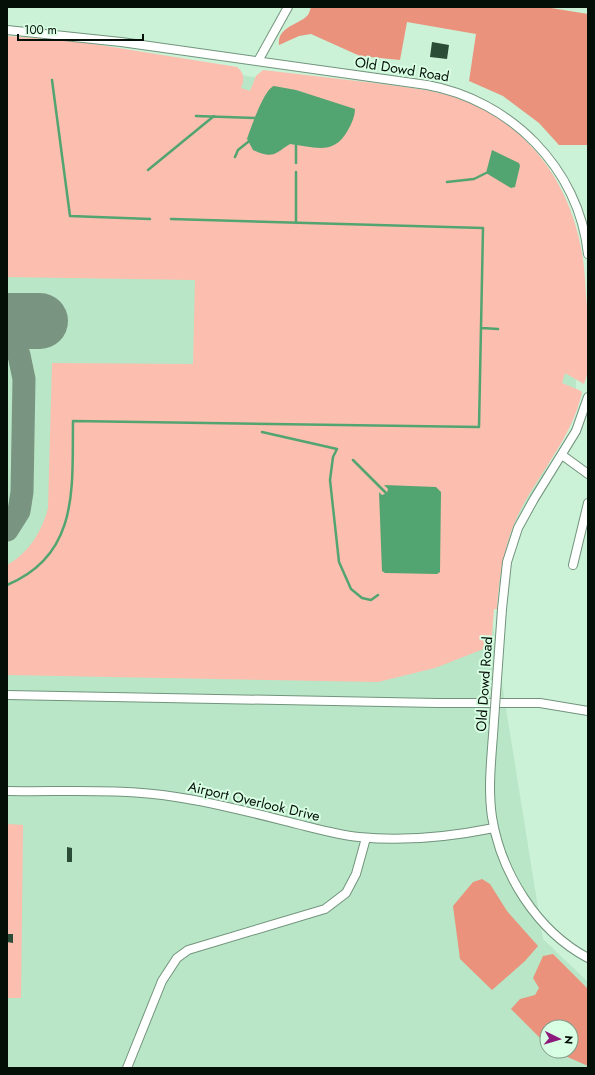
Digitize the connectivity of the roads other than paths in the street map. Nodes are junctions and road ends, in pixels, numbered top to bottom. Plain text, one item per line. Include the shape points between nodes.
1 (288, 7) edge
2 (7, 30) edge
3 (258, 61) junction
4 (588, 254) edge
5 (588, 397) edge
6 (562, 455) junction
7 (588, 474) edge
8 (588, 503) edge
9 (584, 532) edge
10 (573, 565) dead end
11 (7, 695) edge
12 (588, 711) edge
13 (7, 791) edge
14 (494, 828) junction
15 (366, 838) junction
16 (588, 958) edge
17 (127, 1068) edge

1 - 3 street
2 - 3 street, Old Dowd Road via 113,41
3 - 4 street, Old Dowd Road via 442,88 460,93 492,108 524,131 554,165 574,202 582,224
5 - 6 street, Old Dowd Road via 576,431
6 - 7 street
6 - 14 street, Old Dowd Road, bridge via 518,528 508,562 502,609 490,783
8 - 9 street
9 - 10 street
11 - 12 street via 540,703
13 - 15 street, Airport Overlook Drive via 175,796
14 - 15 street, Airport Overlook Drive via 428,838
14 - 16 street, Old Dowd Road via 510,874 527,904 552,931
15 - 17 street via 356,874 346,893 324,909 188,950 177,958 162,981

